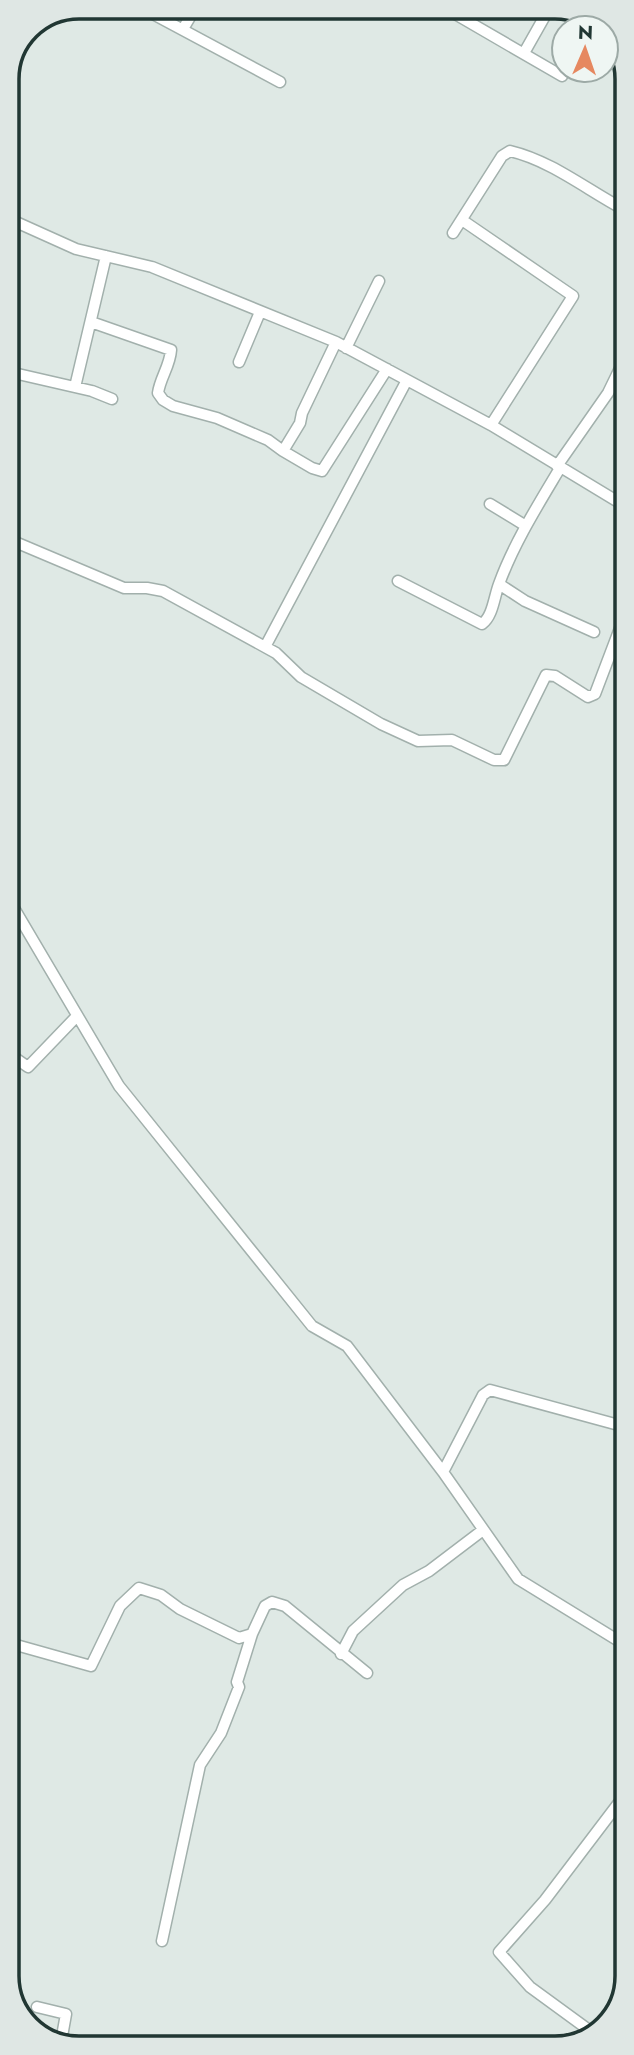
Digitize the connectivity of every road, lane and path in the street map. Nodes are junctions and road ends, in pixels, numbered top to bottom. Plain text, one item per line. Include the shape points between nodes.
1 (163, 19) edge
2 (189, 19) edge
3 (464, 19) edge
4 (543, 19) edge
5 (183, 29) junction
6 (524, 53) junction
7 (550, 69) edge
8 (280, 82) dead end
9 (615, 205) edge
10 (462, 220) junction
11 (19, 224) edge
12 (453, 233) dead end
13 (106, 256) junction
14 (379, 281) dead end
15 (260, 312) junction
16 (91, 322) junction
17 (336, 342) junction
18 (346, 348) junction
19 (239, 362) dead end
20 (387, 369) junction
21 (19, 373) edge
22 (615, 379) edge
23 (407, 380) junction
24 (75, 387) junction
25 (112, 399) dead end
26 (491, 425) junction
27 (282, 451) junction
28 (559, 467) junction
29 (615, 500) edge
30 (490, 504) dead end
31 (526, 526) junction
32 (19, 544) edge
33 (398, 581) dead end
34 (499, 584) junction
35 (594, 632) dead end
36 (615, 641) edge
37 (265, 647) junction
38 (19, 921) edge
39 (77, 1016) junction
40 (19, 1060) edge
41 (615, 1424) edge
42 (443, 1472) junction
43 (483, 1530) junction
44 (252, 1634) junction
45 (615, 1639) edge
46 (19, 1646) edge
47 (341, 1654) junction
48 (367, 1673) dead end
49 (615, 1808) edge
50 (162, 1941) dead end
51 (37, 2007) dead end
52 (586, 2028) edge
53 (63, 2034) edge

1 - 5 street
2 - 5 street
3 - 6 street
4 - 6 street
5 - 8 street
6 - 7 street
9 - 10 street via 551,166 510,151 502,156
10 - 12 street
10 - 26 street via 572,296
11 - 13 street
13 - 15 street via 152,267
13 - 16 street
14 - 18 street
15 - 17 street
15 - 19 street
16 - 24 street
16 - 27 street via 171,351 158,393 163,400 230,423
17 - 18 street
17 - 27 street via 300,423
18 - 20 street
20 - 23 street
20 - 27 street via 322,471
21 - 24 street
22 - 28 street
23 - 26 street
23 - 37 street
24 - 25 street
26 - 28 street
28 - 29 street
28 - 31 street
30 - 31 street
31 - 34 street
32 - 37 street via 124,588 163,591
33 - 34 street via 482,624 488,620
34 - 35 street
36 - 37 street via 595,694 588,696 546,675 504,760 494,760 452,740 418,741 381,724 300,677
38 - 39 street
39 - 40 street via 28,1066
39 - 42 street via 119,1086 312,1326 347,1346
41 - 42 street via 490,1390 483,1395
42 - 43 street
43 - 45 street via 518,1579
43 - 47 street via 403,1586 353,1632
44 - 46 street via 239,1638 161,1595 139,1588 120,1606 91,1666
44 - 47 street via 265,1606 272,1602 285,1606
44 - 50 street via 221,1733 200,1765
47 - 48 street
49 - 52 street via 499,1952 530,1987
51 - 53 street via 66,2014

